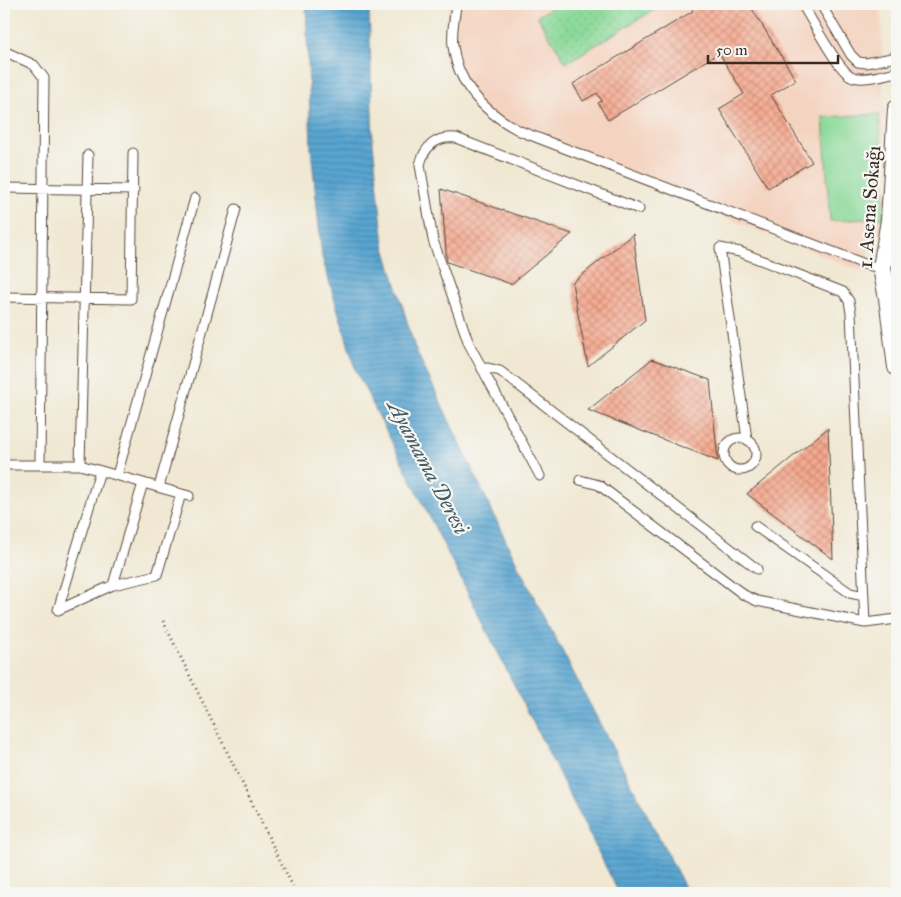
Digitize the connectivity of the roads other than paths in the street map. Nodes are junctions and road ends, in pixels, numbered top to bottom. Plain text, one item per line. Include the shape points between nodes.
1 (456, 4) edge
2 (802, 4) edge
3 (822, 4) edge
4 (4, 51) edge
5 (897, 57) edge
6 (897, 72) edge
7 (897, 109) edge
8 (133, 154) dead end
9 (88, 156) dead end
10 (4, 188) edge
11 (43, 188) junction
12 (87, 189) junction
13 (134, 190) junction
14 (195, 198) dead end
15 (236, 209) dead end
16 (639, 209) dead end
17 (882, 268) junction
18 (4, 297) edge
19 (42, 298) junction
20 (84, 298) junction
21 (897, 367) edge
22 (482, 370) junction
23 (747, 439) dead end
24 (40, 465) junction
25 (80, 465) junction
26 (4, 466) edge
27 (100, 471) junction
28 (117, 475) junction
29 (540, 476) dead end
30 (580, 480) dead end
31 (143, 483) junction
32 (158, 487) junction
33 (755, 526) dead end
34 (757, 569) dead end
35 (113, 585) junction
36 (864, 596) junction
37 (897, 619) edge
38 (865, 622) junction

1 - 17 lane via 453,46 462,77 479,102 500,121
2 - 6 lane via 839,64 851,76 867,78
3 - 5 lane via 850,55 858,62
4 - 11 lane via 34,66 44,78
7 - 17 street, 1. Asena Sokağı via 890,220
8 - 13 lane
9 - 12 lane
10 - 11 lane
11 - 12 lane
11 - 19 lane
12 - 13 lane
12 - 20 lane
13 - 20 lane via 131,299
14 - 28 lane
15 - 32 lane
16 - 22 lane via 456,138 440,139 429,146 420,165 433,240 469,344
17 - 21 street, 1. Asena Sokağı
18 - 19 lane
19 - 20 lane
19 - 24 lane
20 - 25 lane
22 - 29 lane
22 - 34 lane via 500,370
23 - 36 lane via 720,248 740,252 843,292 848,301 852,313
24 - 25 lane
24 - 26 lane
25 - 27 lane
27 - 28 lane
27 - 35 lane via 58,610
28 - 31 lane
30 - 38 lane via 599,485 744,595 766,604
31 - 32 lane
31 - 35 lane
32 - 35 lane via 185,495 157,576
33 - 36 lane via 850,593
36 - 38 lane
37 - 38 lane

